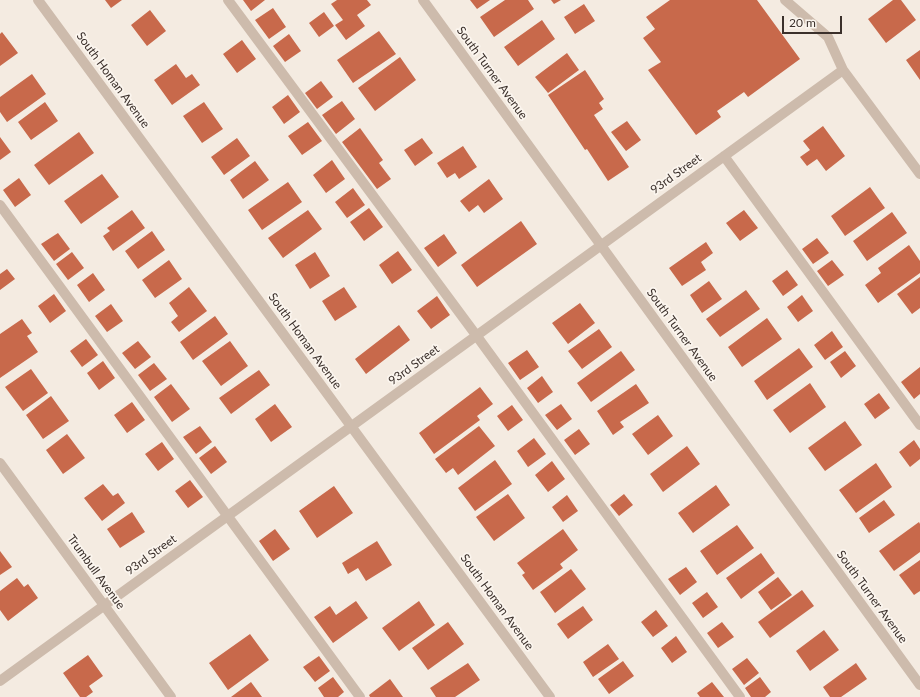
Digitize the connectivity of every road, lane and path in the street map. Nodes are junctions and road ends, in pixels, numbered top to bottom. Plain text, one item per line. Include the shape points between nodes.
1 (38, 0) edge
2 (228, 0) edge
3 (423, 0) edge
4 (784, 0) edge
5 (843, 70) junction
6 (724, 156) junction
7 (920, 174) edge
8 (0, 205) edge
9 (601, 245) junction
10 (476, 335) junction
11 (920, 425) edge
12 (351, 426) junction
13 (0, 463) edge
14 (227, 516) junction
15 (104, 606) junction
16 (0, 681) edge
17 (920, 685) edge
18 (171, 697) edge
19 (360, 697) edge
20 (550, 697) edge
21 (740, 697) edge

1 - 12 street, South Homan Avenue
2 - 10 street
3 - 9 street, South Turner Avenue
4 - 5 street via 828,37
5 - 6 street, 93rd Street
5 - 7 street
6 - 9 street, 93rd Street
6 - 11 street
8 - 14 street
9 - 10 street, 93rd Street
9 - 17 street, South Turner Avenue
10 - 12 street, 93rd Street
10 - 21 street
12 - 14 street, 93rd Street
12 - 20 street, South Homan Avenue
13 - 15 street, Trumbull Avenue
14 - 15 street, 93rd Street
14 - 19 street
15 - 16 street, 93rd Street
15 - 18 street, Trumbull Avenue

